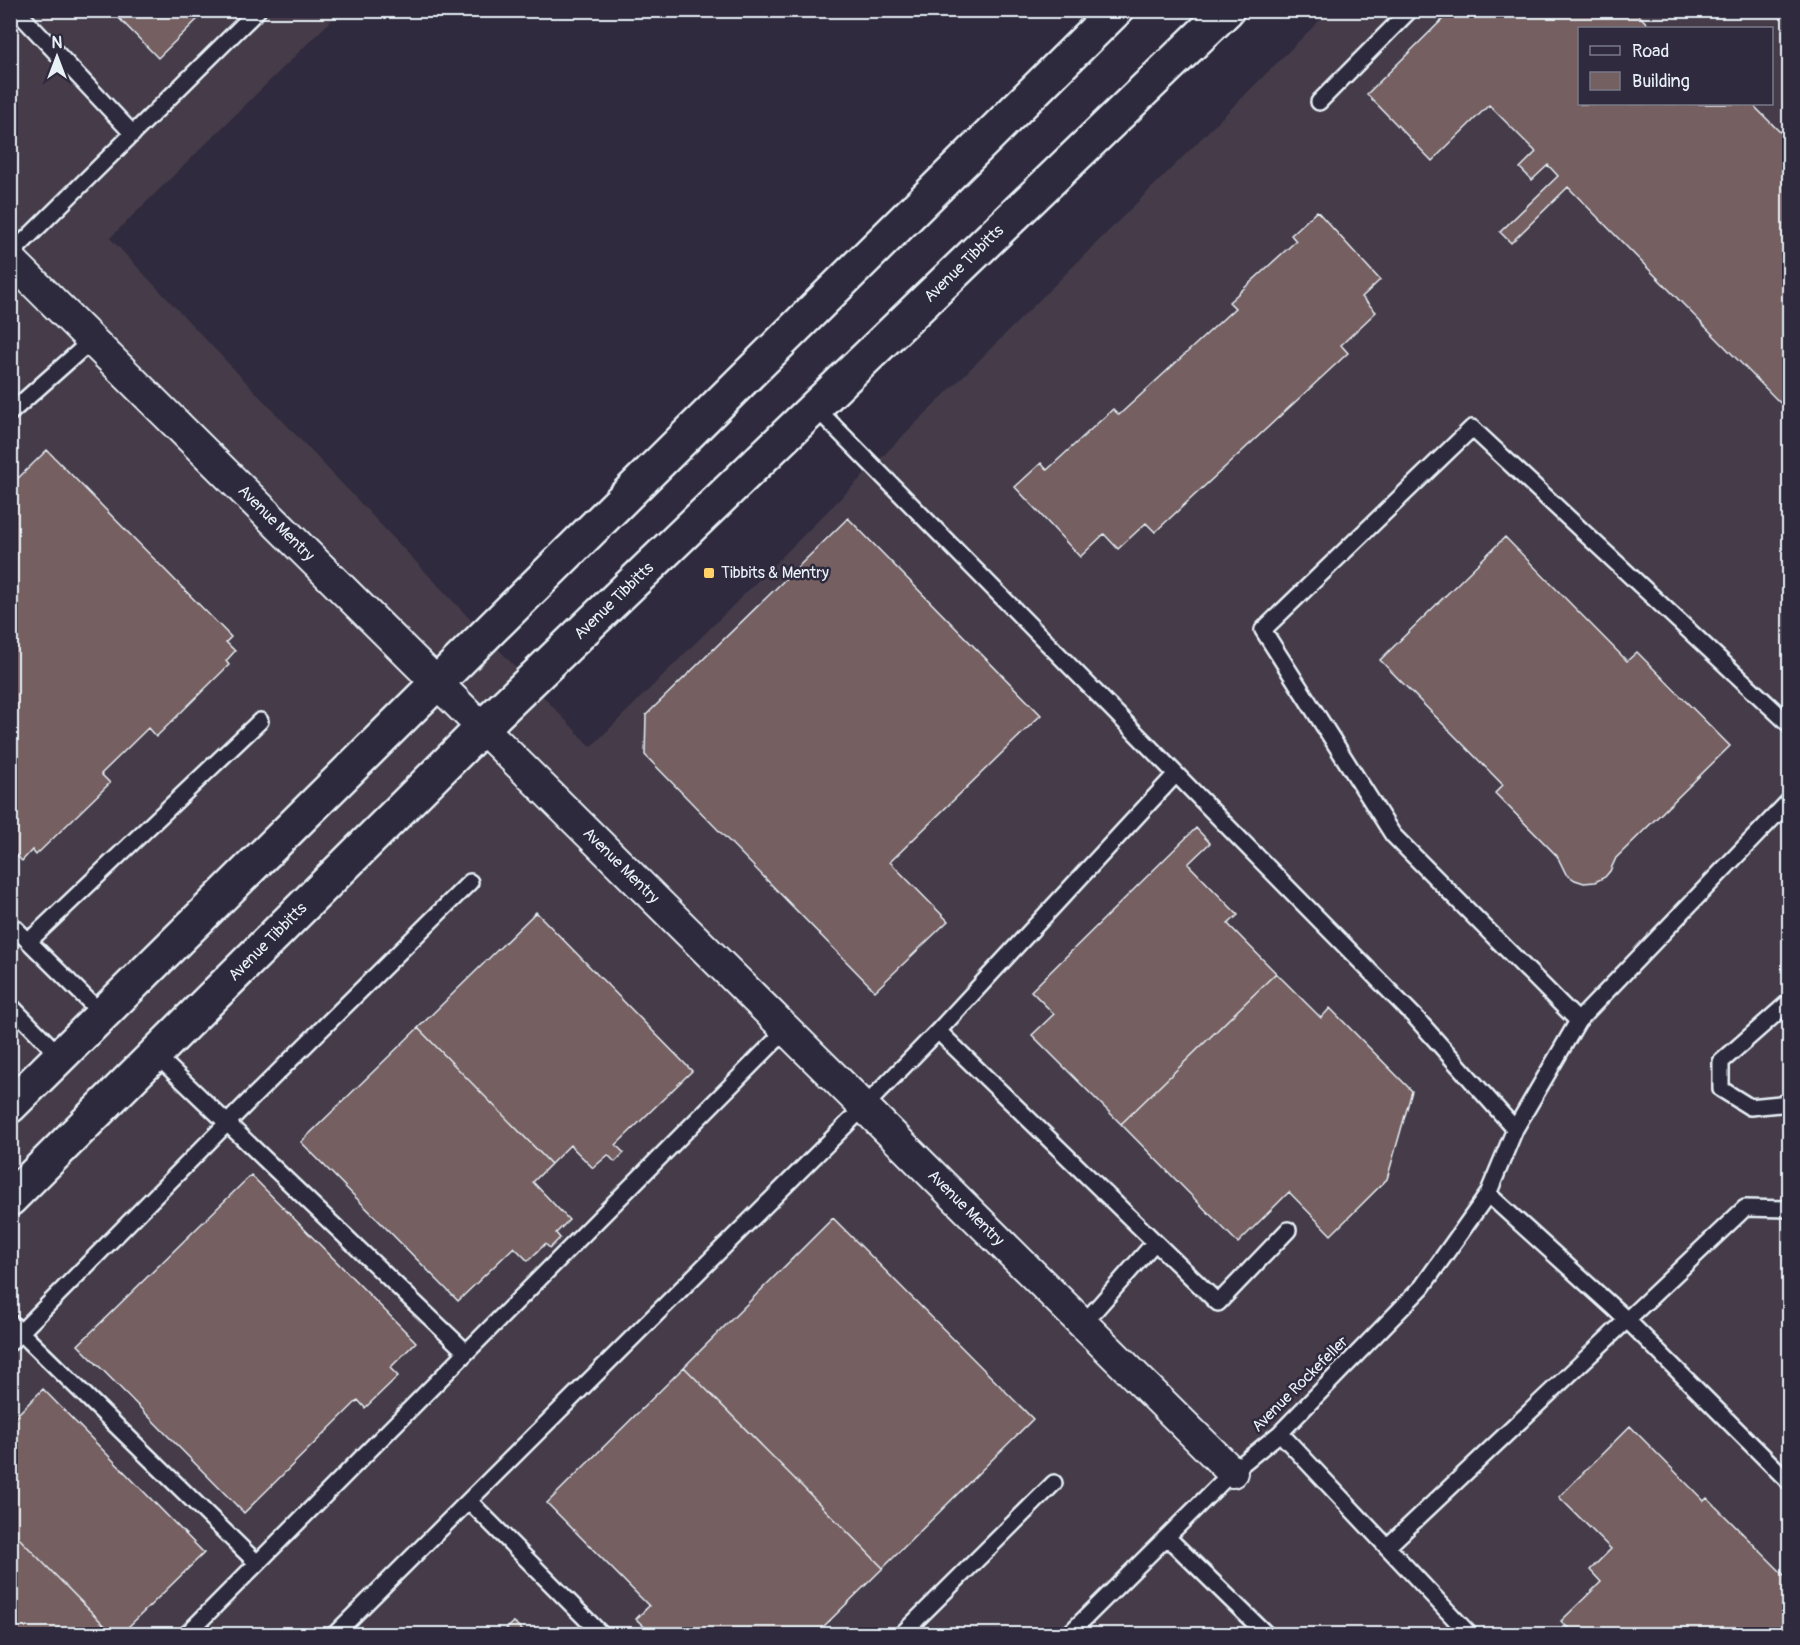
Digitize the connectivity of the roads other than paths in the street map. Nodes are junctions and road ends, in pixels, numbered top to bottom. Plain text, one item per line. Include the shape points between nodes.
1 (16, 10) edge
2 (258, 10) edge
3 (1116, 10) edge
4 (1227, 10) edge
5 (1410, 10) edge
6 (1318, 102) dead end
7 (133, 134) junction
8 (10, 257) edge
9 (92, 340) junction
10 (815, 407) junction
11 (10, 413) edge
12 (439, 683) junction
13 (260, 721) dead end
14 (1790, 725) edge
15 (483, 727) junction
16 (1176, 774) junction
17 (1790, 800) edge
18 (470, 882) dead end
19 (10, 923) edge
20 (28, 941) junction
21 (1790, 1001) edge
22 (10, 1005) edge
23 (103, 1015) junction
24 (1578, 1021) junction
25 (787, 1029) junction
26 (938, 1031) junction
27 (155, 1054) junction
28 (60, 1056) junction
29 (1790, 1103) edge
30 (10, 1106) edge
31 (864, 1107) junction
32 (228, 1122) junction
33 (1515, 1129) junction
34 (1488, 1194) junction
35 (10, 1199) edge
36 (1790, 1209) edge
37 (1288, 1230) dead end
38 (1155, 1242) junction
39 (1627, 1320) junction
40 (1083, 1324) junction
41 (14, 1333) edge
42 (466, 1352) junction
43 (1280, 1433) junction
44 (1232, 1472) junction
45 (1054, 1483) dead end
46 (1790, 1483) edge
47 (469, 1501) junction
48 (1167, 1537) junction
49 (1387, 1547) junction
50 (257, 1563) junction
51 (187, 1635) edge
52 (335, 1635) edge
53 (601, 1635) edge
54 (902, 1635) edge
55 (1069, 1635) edge
56 (1266, 1635) edge
57 (1469, 1635) edge

1 - 7 lane
2 - 7 lane
3 - 12 street
4 - 10 street, Avenue Tibbitts
5 - 6 lane
7 - 8 lane
8 - 9 street, Avenue Mentry
9 - 11 lane
9 - 12 street, Avenue Mentry
10 - 15 street, Avenue Tibbitts
10 - 16 lane
12 - 15 street, Avenue Mentry
12 - 23 street
13 - 20 lane
14 - 24 lane via 1472,428 1263,630 1393,835
15 - 25 street, Avenue Mentry
15 - 27 street, Avenue Tibbitts
16 - 26 lane
16 - 33 lane via 1416,1018
17 - 24 lane, Avenue Rockefeller
18 - 32 lane
19 - 20 lane
20 - 23 lane
21 - 29 lane via 1721,1062 1721,1089 1750,1107
22 - 28 lane
23 - 28 street
24 - 33 lane, Avenue Rockefeller
25 - 31 street, Avenue Mentry
25 - 42 lane
26 - 31 lane
26 - 38 lane
27 - 32 lane
27 - 35 street, Avenue Tibbitts
28 - 30 street
31 - 40 street, Avenue Mentry
31 - 47 lane
32 - 41 lane
32 - 42 lane
33 - 34 lane, Avenue Rockefeller
34 - 39 lane
34 - 43 lane, Avenue Rockefeller via 1422,1287
36 - 39 lane via 1745,1208
37 - 38 lane via 1218,1303
38 - 40 lane
39 - 46 lane
39 - 49 lane
40 - 44 street, Avenue Mentry
41 - 50 lane
42 - 50 lane
43 - 44 lane, Avenue Rockefeller
43 - 49 lane
44 - 48 lane, Avenue Rockefeller
45 - 54 lane
47 - 52 lane
47 - 53 lane
48 - 55 lane, Avenue Rockefeller
48 - 56 lane
49 - 57 lane
50 - 51 lane

